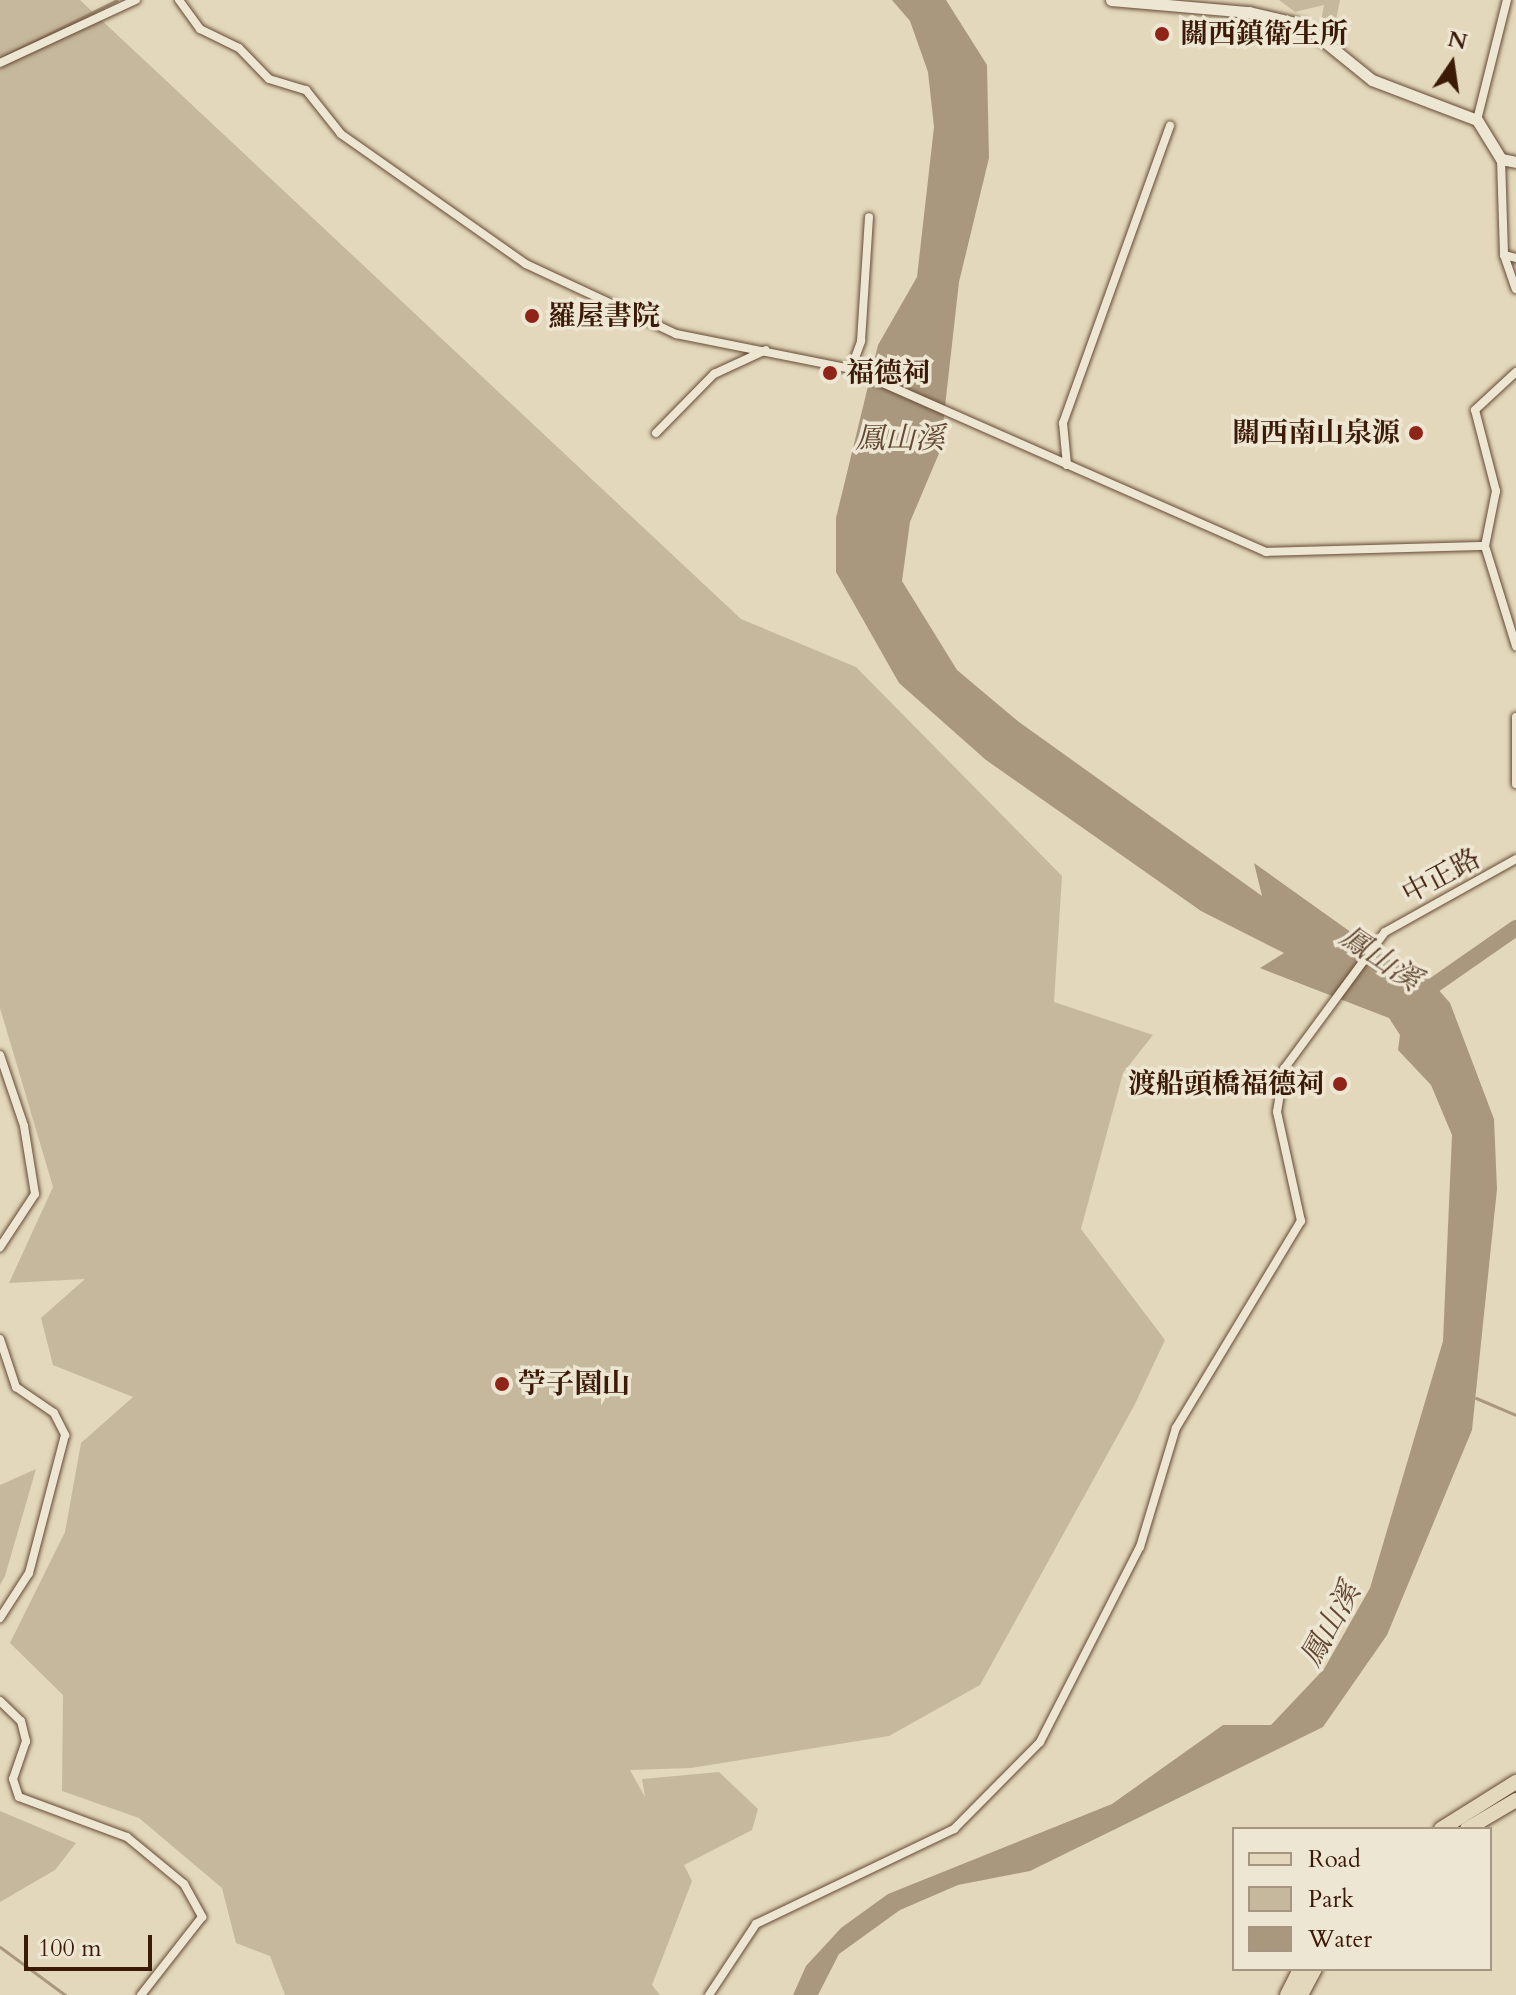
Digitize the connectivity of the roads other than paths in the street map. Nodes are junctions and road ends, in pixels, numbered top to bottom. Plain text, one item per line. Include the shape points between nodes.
1 (136, 0) edge
2 (179, 0) edge
3 (1111, 0) edge
4 (1507, 0) edge
5 (1163, 4) edge
6 (0, 63) edge
7 (1477, 120) junction
8 (1170, 126) dead end
9 (1501, 159) junction
10 (1516, 162) edge
11 (869, 217) dead end
12 (1504, 255) junction
13 (1516, 258) edge
14 (1516, 289) edge
15 (766, 350) junction
16 (851, 369) junction
17 (1516, 372) edge
18 (656, 433) dead end
19 (1067, 465) junction
20 (1485, 546) junction
21 (1516, 646) edge
22 (1516, 717) edge
23 (1516, 784) edge
24 (1516, 859) edge
25 (0, 1055) edge
26 (0, 1247) edge
27 (0, 1339) edge
28 (0, 1618) edge
29 (0, 1701) edge
30 (1516, 1782) edge
31 (1516, 1800) edge
32 (1444, 1827) edge
33 (1470, 1827) edge
34 (1299, 1971) edge
35 (1314, 1971) edge
36 (141, 1995) edge
37 (709, 1995) edge
38 (1287, 1995) edge
39 (1301, 1995) edge

1 - 6 street
2 - 15 street via 200,29 239,48 269,79 306,90 341,134 526,264 676,334
3 - 5 street
4 - 7 street
5 - 7 street via 1287,19 1372,80
7 - 9 street
8 - 19 street via 1063,423
9 - 10 street
9 - 12 street
11 - 16 street via 861,341
12 - 13 street
12 - 14 street
15 - 16 street
15 - 18 street via 714,374
16 - 19 street
17 - 20 street via 1475,410 1496,491
19 - 20 street via 1266,552
20 - 21 street
22 - 23 street
24 - 37 street, 中正路 via 1385,932 1284,1069 1277,1112 1301,1221 1176,1428 1140,1547 1040,1742 954,1829 756,1924
25 - 26 street via 24,1126 35,1194
27 - 28 street via 16,1387 54,1413 65,1435 29,1573
29 - 36 street via 21,1721 26,1741 13,1779 19,1797 127,1837 184,1884 198,1907 203,1923
30 - 32 main road
31 - 33 main road
34 - 38 main road
35 - 39 main road

